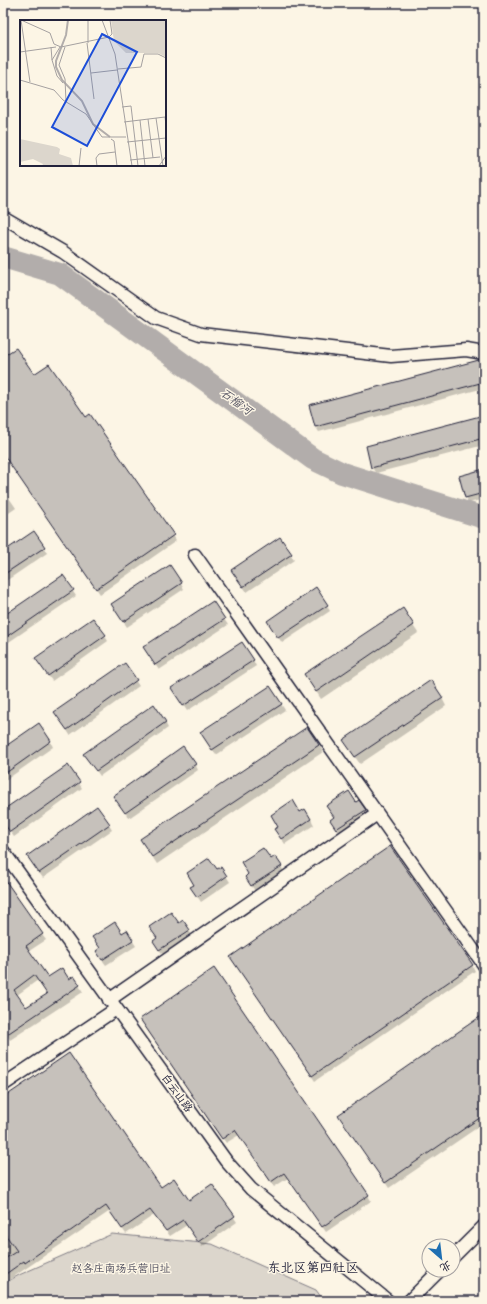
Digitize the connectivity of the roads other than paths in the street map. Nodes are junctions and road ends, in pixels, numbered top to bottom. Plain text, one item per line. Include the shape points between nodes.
1 (3, 217) edge
2 (484, 353) edge
3 (195, 555) dead end
4 (377, 814) junction
5 (3, 851) edge
6 (484, 965) edge
7 (113, 1005) junction
8 (3, 1085) edge
9 (484, 1226) edge
10 (461, 1249) edge
11 (432, 1278) edge
12 (388, 1301) edge
13 (409, 1301) edge

1 - 2 street via 63,252 156,318 201,334 391,356 466,350
3 - 4 street
4 - 6 street
4 - 7 street
5 - 7 street, 白云山路
7 - 8 street
7 - 12 street, 白云山路 via 226,1161 251,1189
9 - 10 street
11 - 13 street

